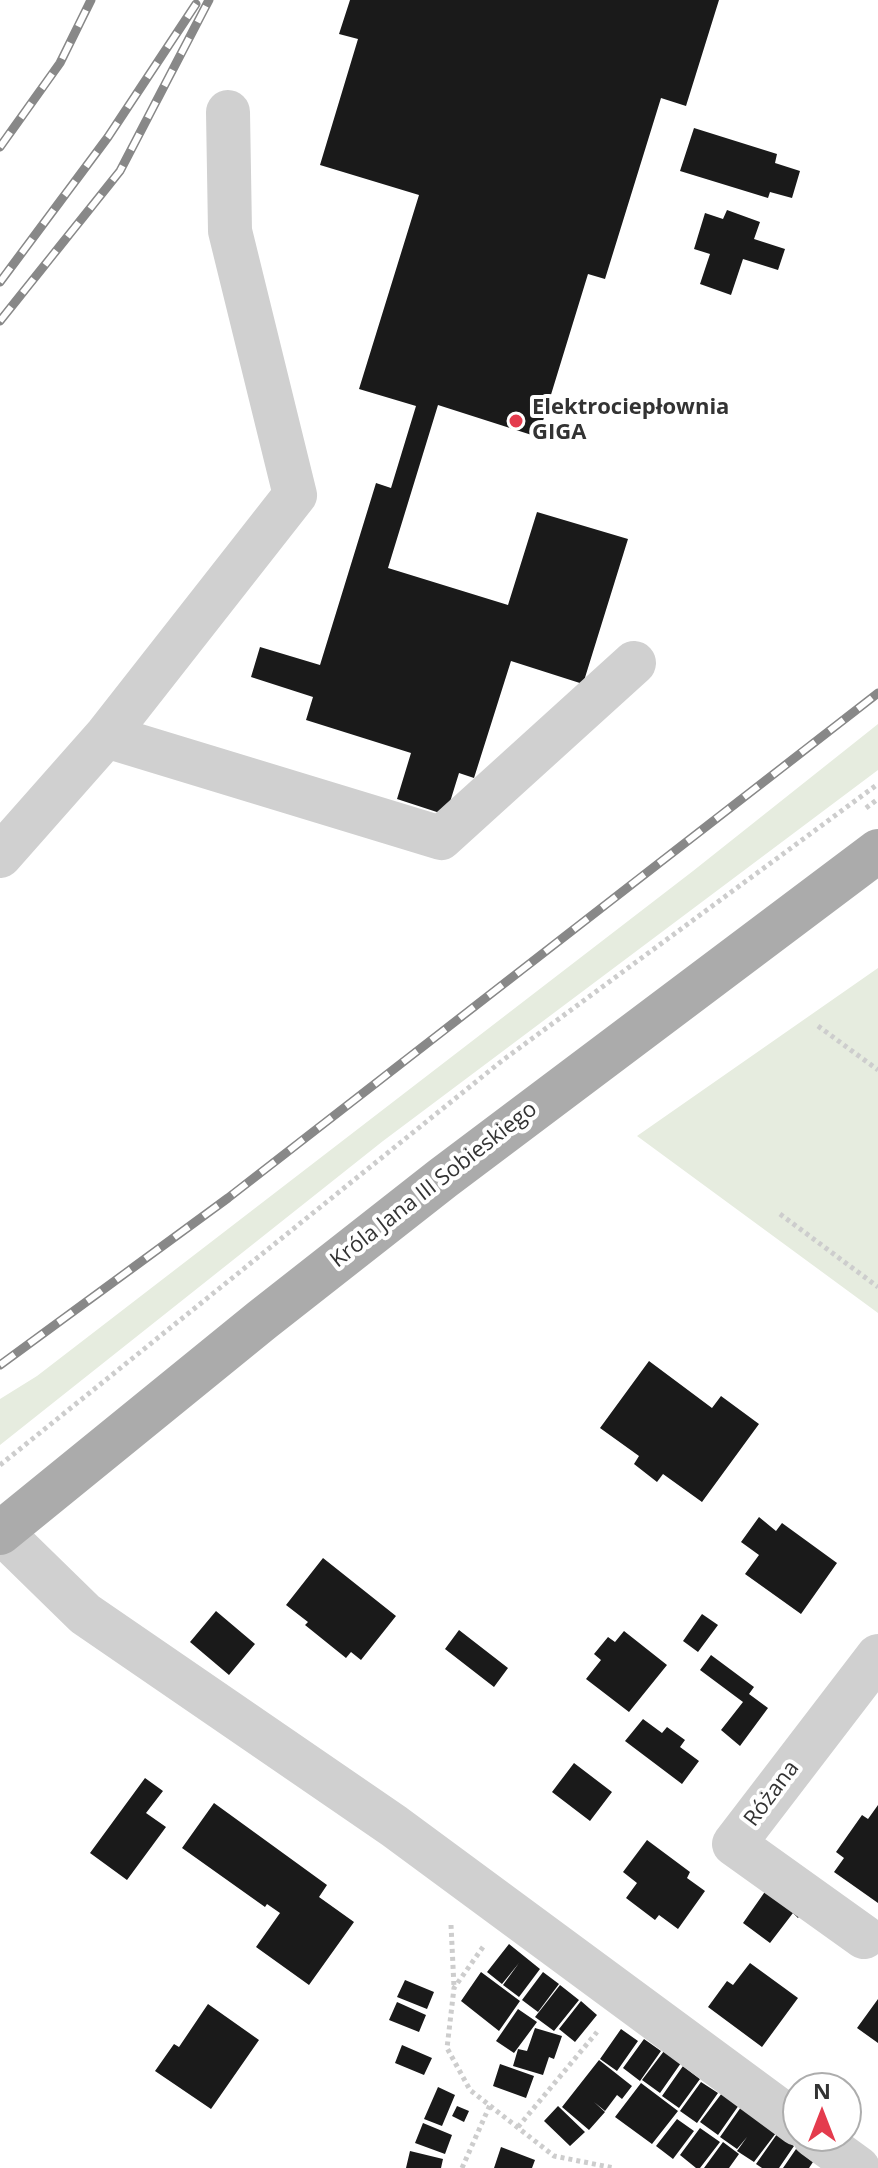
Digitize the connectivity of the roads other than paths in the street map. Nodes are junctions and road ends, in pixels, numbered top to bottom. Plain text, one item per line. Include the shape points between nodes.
1 (228, 112) dead end
2 (634, 663) dead end
3 (106, 736) junction
4 (878, 851) edge
5 (0, 856) edge
6 (0, 1532) edge
7 (878, 1656) edge
8 (864, 1937) dead end
9 (782, 2112) edge
10 (836, 2152) edge
11 (858, 2168) edge

1 - 3 street via 230,231 295,495
2 - 3 street via 441,838
3 - 5 street
4 - 6 main road, Króla Jana III Sobieskiego via 454,1169
6 - 9 street via 85,1614 420,1846
7 - 8 street, Różana via 734,1844
10 - 11 street

